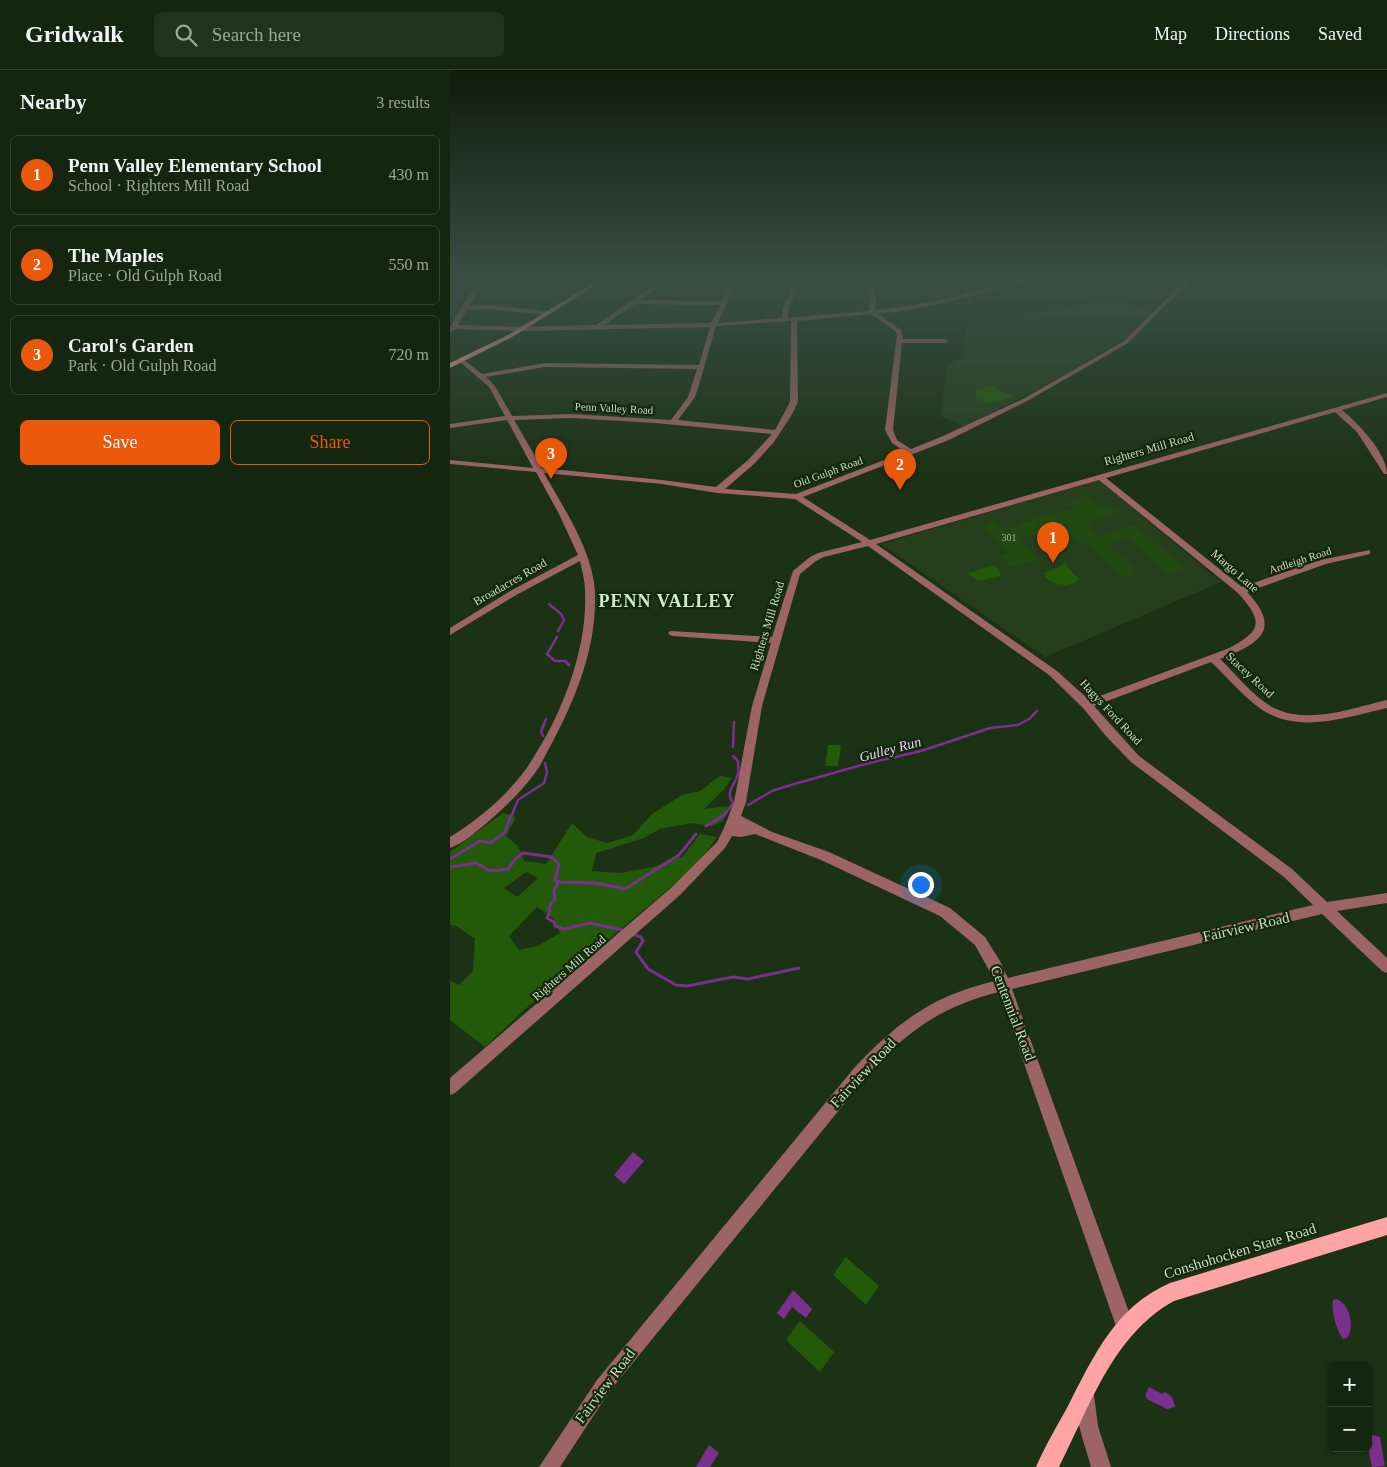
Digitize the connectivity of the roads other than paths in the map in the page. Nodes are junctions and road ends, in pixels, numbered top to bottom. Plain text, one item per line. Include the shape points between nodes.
1 (492, 345) edge
2 (708, 345) edge
3 (794, 345) edge
4 (899, 345) edge
5 (1121, 345) edge
6 (462, 361) junction
7 (450, 366) edge
8 (701, 367) junction
9 (482, 376) junction
10 (1387, 395) edge
11 (1337, 410) junction
12 (508, 418) junction
13 (673, 422) junction
14 (450, 426) edge
15 (777, 432) junction
16 (911, 452) junction
17 (450, 462) edge
18 (538, 471) junction
19 (1387, 472) edge
20 (573, 474) junction
21 (1100, 477) junction
22 (547, 488) junction
23 (717, 490) junction
24 (798, 498) junction
25 (868, 543) junction
26 (1367, 552) dead end
27 (583, 556) junction
28 (1241, 591) junction
29 (450, 632) edge
30 (673, 633) dead end
31 (776, 640) junction
32 (1213, 658) junction
33 (1088, 704) junction
34 (1387, 704) edge
35 (731, 825) junction
36 (450, 842) edge
37 (1387, 898) edge
38 (1324, 908) junction
39 (1387, 968) edge
40 (1004, 984) junction
41 (450, 1088) edge
42 (1387, 1226) edge
43 (1125, 1326) junction
44 (1084, 1395) junction
45 (549, 1467) edge
46 (1047, 1467) edge
47 (1101, 1467) edge

1 - 6 main road
2 - 8 street
3 - 15 street via 794,402
4 - 16 street via 889,430 894,442
5 - 16 street, Old Gulph Road via 1024,400
6 - 7 main road
6 - 9 street
8 - 9 street via 545,365
8 - 13 street via 691,397
9 - 12 street via 492,386
10 - 11 street, Righters Mill Road
11 - 19 street via 1352,420 1366,437
11 - 21 street, Righters Mill Road
12 - 13 street, Penn Valley Road via 586,417
12 - 14 street, Penn Valley Road
12 - 18 street
13 - 15 street, Penn Valley Road
15 - 23 street via 758,457
16 - 24 street, Old Gulph Road
17 - 18 street, Old Gulph Road
18 - 20 street, Old Gulph Road
18 - 22 street
20 - 22 street
20 - 23 street, Old Gulph Road
21 - 25 street, Righters Mill Road
21 - 28 street, Margo Lane
22 - 27 street
23 - 24 street, Old Gulph Road
24 - 25 street, Hagys Ford Road
25 - 31 street, Righters Mill Road via 821,555 797,572
25 - 33 street, Hagys Ford Road via 1053,672
26 - 28 street, Ardleigh Road via 1323,562
27 - 29 street, Broadacres Road
27 - 36 street via 590,590 589,628 565,709 532,769 511,794
28 - 32 street, Margo Lane via 1260,614 1262,626 1249,643
30 - 31 street
31 - 35 street, Righters Mill Road via 757,706 740,802
32 - 33 street, Margo Lane
32 - 34 street, Stacey Road via 1269,710 1285,716 1319,718
33 - 38 street, Hagys Ford Road via 1135,759 1288,873
35 - 40 street, Centennial Road via 756,830 825,856 945,912 980,941
35 - 41 street, Righters Mill Road via 721,845 676,891
37 - 38 street, Fairview Road
38 - 39 street, Hagys Ford Road
38 - 40 street, Fairview Road
40 - 43 street, Centennial Road
40 - 45 street, Fairview Road via 961,997 934,1010 904,1030 860,1072 603,1386
42 - 43 main road, Conshohocken State Road via 1170,1293 1147,1306
43 - 44 main road, Conshohocken State Road via 1106,1352
44 - 46 main road, Conshohocken State Road
44 - 47 street

